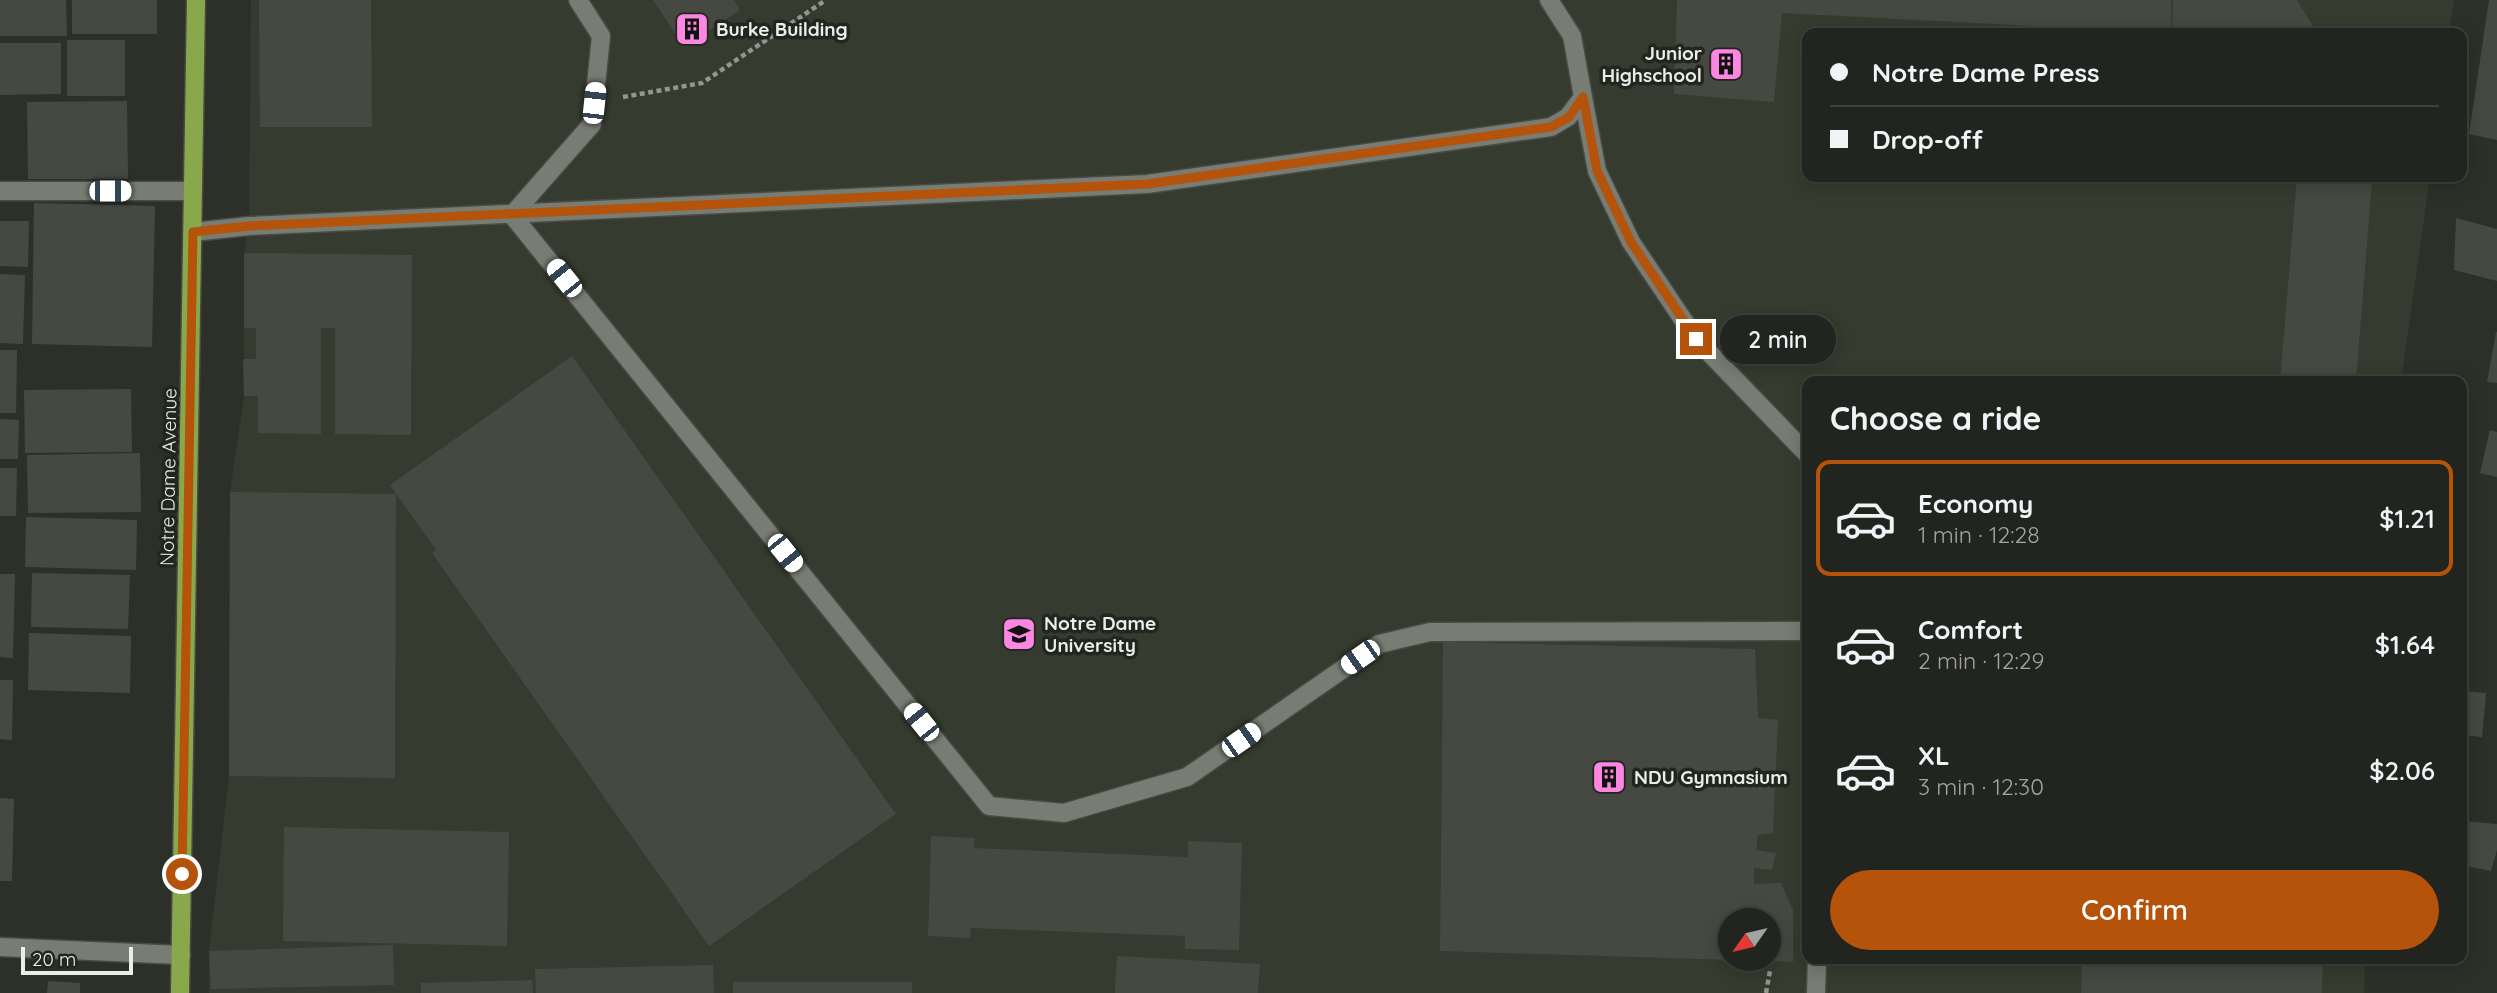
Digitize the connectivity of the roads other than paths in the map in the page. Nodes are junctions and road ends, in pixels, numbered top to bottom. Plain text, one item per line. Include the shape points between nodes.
1 (196, 0) edge
2 (578, 0) edge
3 (1549, 0) edge
4 (1583, 97) junction
5 (0, 191) edge
6 (193, 191) junction
7 (512, 215) junction
8 (193, 232) junction
9 (1802, 449) edge
10 (1802, 631) edge
11 (0, 947) edge
12 (181, 955) junction
13 (1817, 964) edge
14 (180, 993) edge
15 (1816, 993) edge

1 - 6 main road, Notre Dame Avenue
2 - 7 street via 601,36 592,124
3 - 4 street via 1572,36
4 - 7 street via 1569,117 1551,127 1147,184
4 - 9 street via 1597,171 1631,242 1696,339
5 - 6 street
6 - 8 main road, Notre Dame Avenue
7 - 8 street
7 - 10 street via 989,806 1064,813 1187,777 1379,644 1430,632
8 - 12 main road, Notre Dame Avenue
11 - 12 street
12 - 14 main road, Notre Dame Avenue
13 - 15 street

